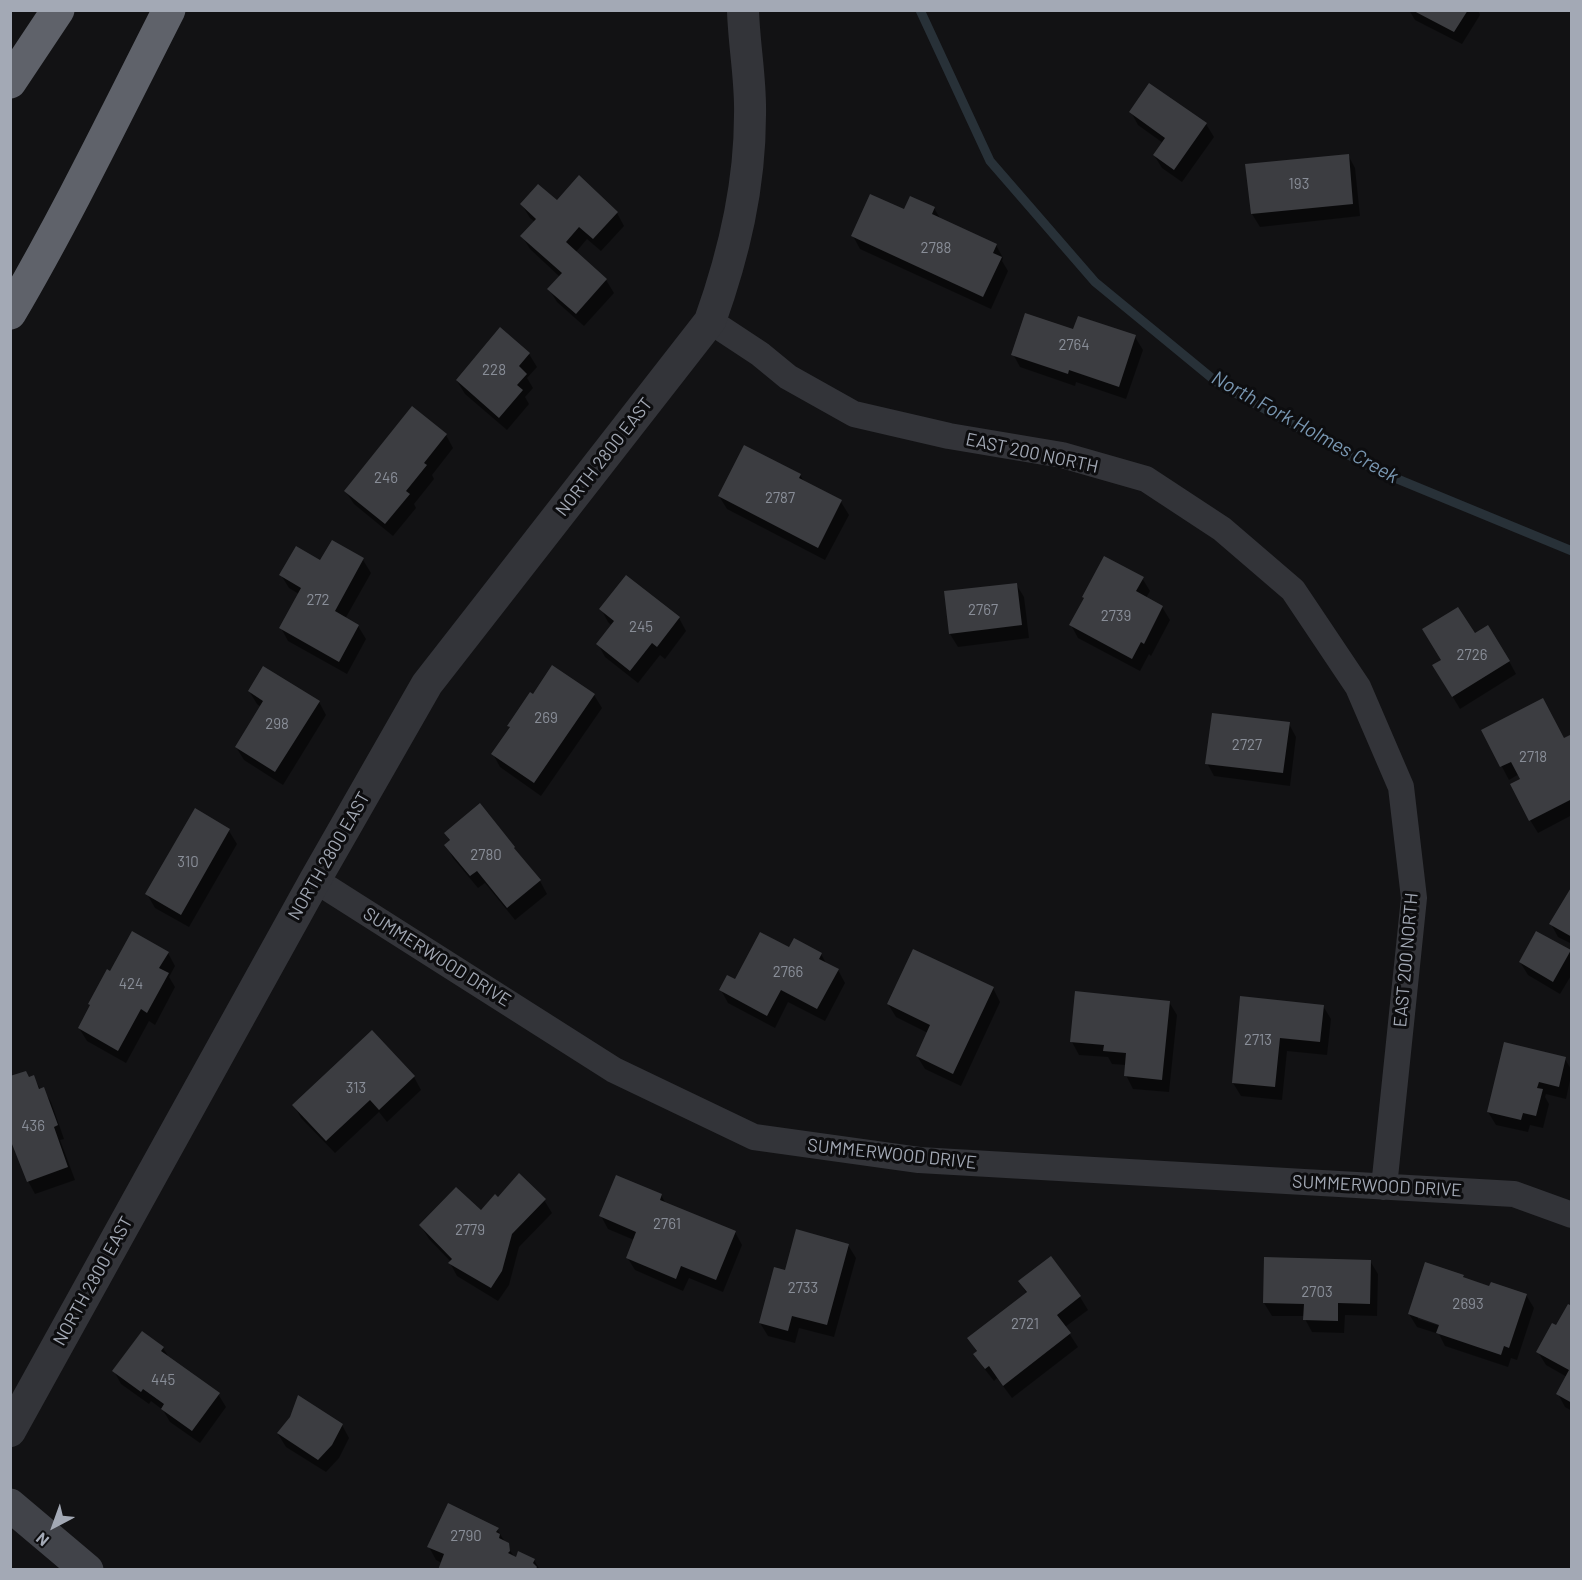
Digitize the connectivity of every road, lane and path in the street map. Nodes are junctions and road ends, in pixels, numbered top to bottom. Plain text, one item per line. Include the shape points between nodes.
1 (58, 10) edge
2 (169, 10) edge
3 (743, 10) edge
4 (10, 82) edge
5 (10, 313) edge
6 (710, 321) junction
7 (315, 880) junction
8 (1384, 1186) junction
9 (1572, 1215) edge
10 (10, 1431) edge
11 (10, 1505) edge
12 (87, 1569) edge

1 - 4 highway
2 - 5 highway via 76,195
3 - 6 street, NORTH 2800 EAST via 750,115 748,161 734,245
6 - 7 street, NORTH 2800 EAST via 427,684
6 - 8 street, EAST 200 NORTH via 788,377 854,414 949,436 1062,455 1146,479 1222,529 1293,590 1358,687 1401,787 1414,898
7 - 8 street, SUMMERWOOD DRIVE via 614,1070 754,1137 920,1160
7 - 10 street, NORTH 2800 EAST
8 - 9 street, SUMMERWOOD DRIVE via 1514,1194
11 - 12 main road

